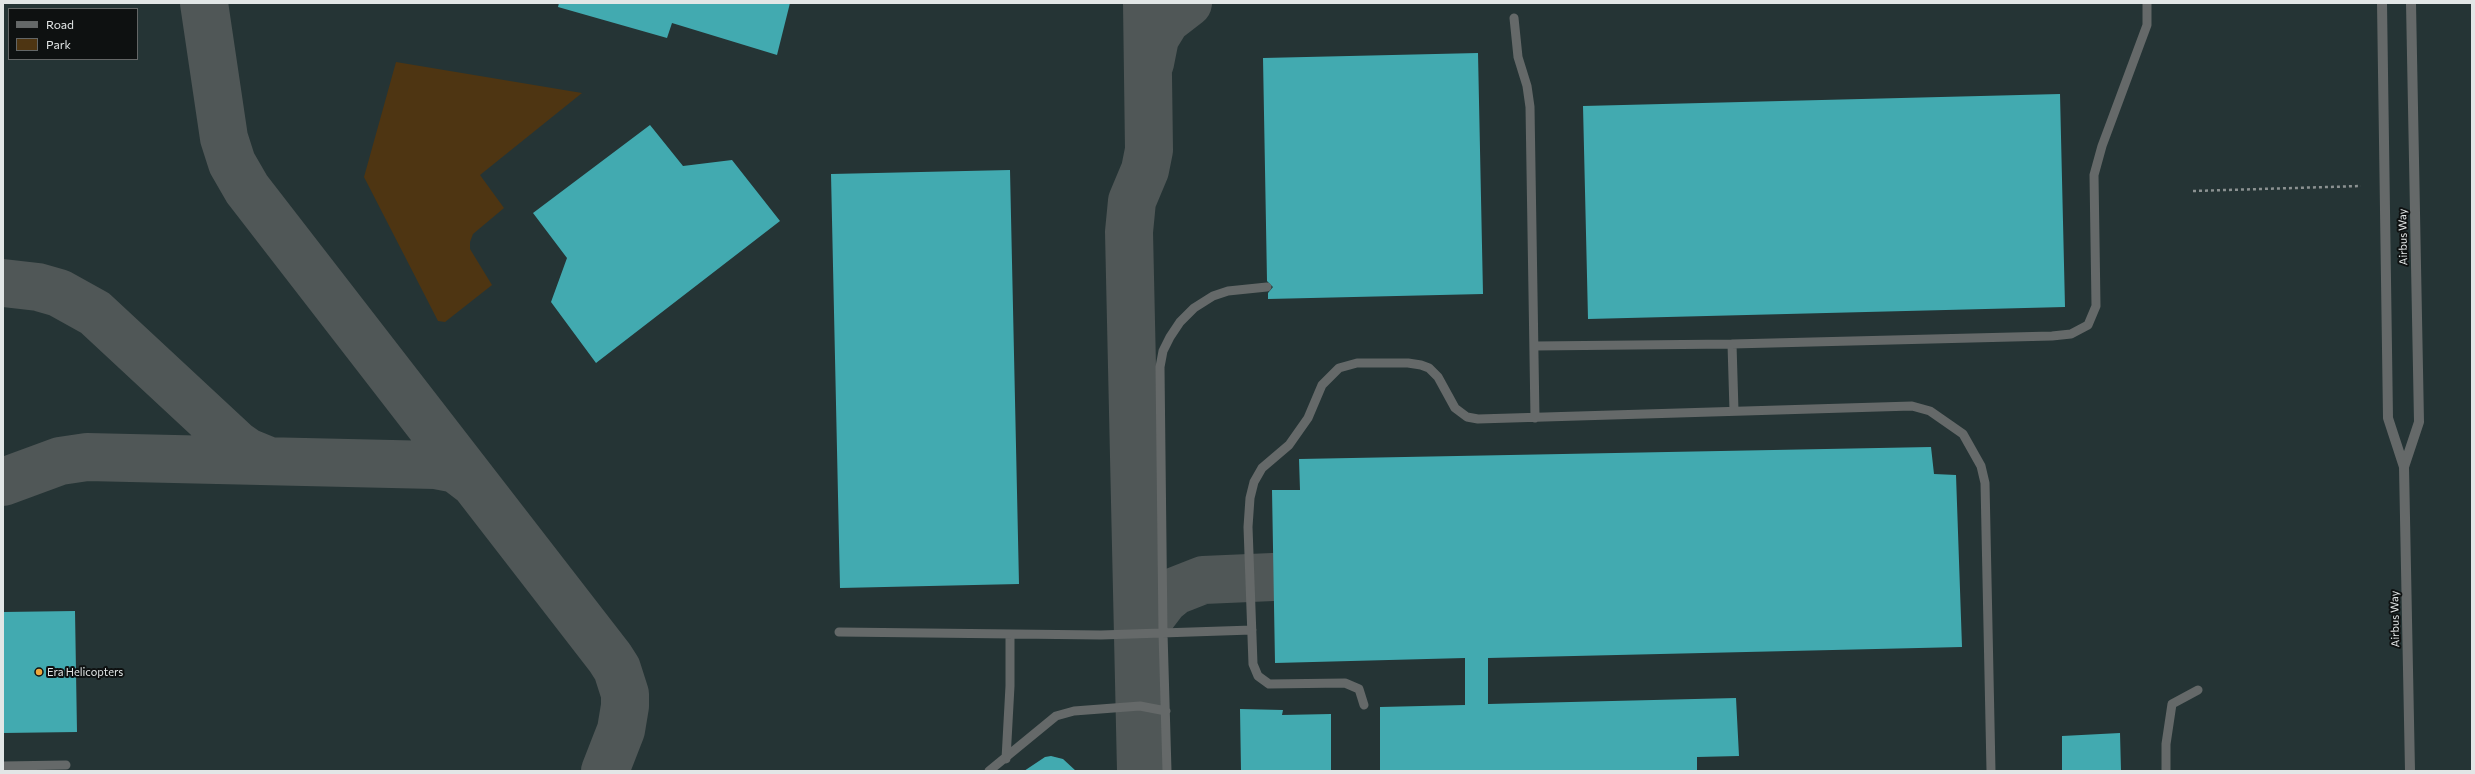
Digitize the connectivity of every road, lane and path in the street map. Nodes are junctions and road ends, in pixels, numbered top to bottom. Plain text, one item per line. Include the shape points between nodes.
1 (2147, 3) edge
2 (2382, 3) edge
3 (2411, 3) edge
4 (1514, 18) dead end
5 (2361, 186) dead end
6 (2193, 191) dead end
7 (1268, 287) dead end
8 (1732, 344) junction
9 (1535, 346) junction
10 (1734, 411) junction
11 (1535, 418) junction
12 (2404, 467) junction
13 (1252, 630) junction
14 (839, 632) dead end
15 (1163, 633) junction
16 (1010, 634) junction
17 (2198, 690) dead end
18 (1364, 705) dead end
19 (1166, 712) junction
20 (1006, 759) junction
21 (66, 765) dead end
22 (3, 766) edge
23 (39, 768) edge
24 (988, 771) edge
25 (1167, 771) edge
26 (1991, 771) edge
27 (2166, 771) edge
28 (2410, 771) edge

1 - 8 lane via 2147,25 2094,175 2096,306 2088,325 2071,334 2052,336
2 - 12 street, Airbus Way via 2388,418
3 - 12 street, Airbus Way via 2419,422
4 - 9 lane via 1518,57 1530,107
5 - 6 path
7 - 15 lane via 1228,291 1213,296 1194,308 1180,322 1163,351 1159,388
8 - 9 lane
8 - 10 lane
9 - 11 lane
10 - 11 lane
10 - 26 lane via 1912,406 1930,411 1963,434 1981,466 1985,483
11 - 13 lane via 1467,417 1455,408 1438,377 1429,368 1421,365 1408,362 1357,363 1339,368 1322,384 1308,418 1289,445 1262,468 1254,482 1248,527
12 - 28 street, Airbus Way
13 - 15 lane
13 - 18 lane via 1253,664 1258,676 1269,684 1345,683 1360,689
14 - 16 lane
15 - 16 lane
15 - 19 lane
16 - 20 lane
17 - 27 lane via 2172,704 2166,744
19 - 20 lane via 1140,706 1074,711 1056,716
19 - 25 lane
20 - 24 lane
21 - 23 lane
22 - 23 lane

